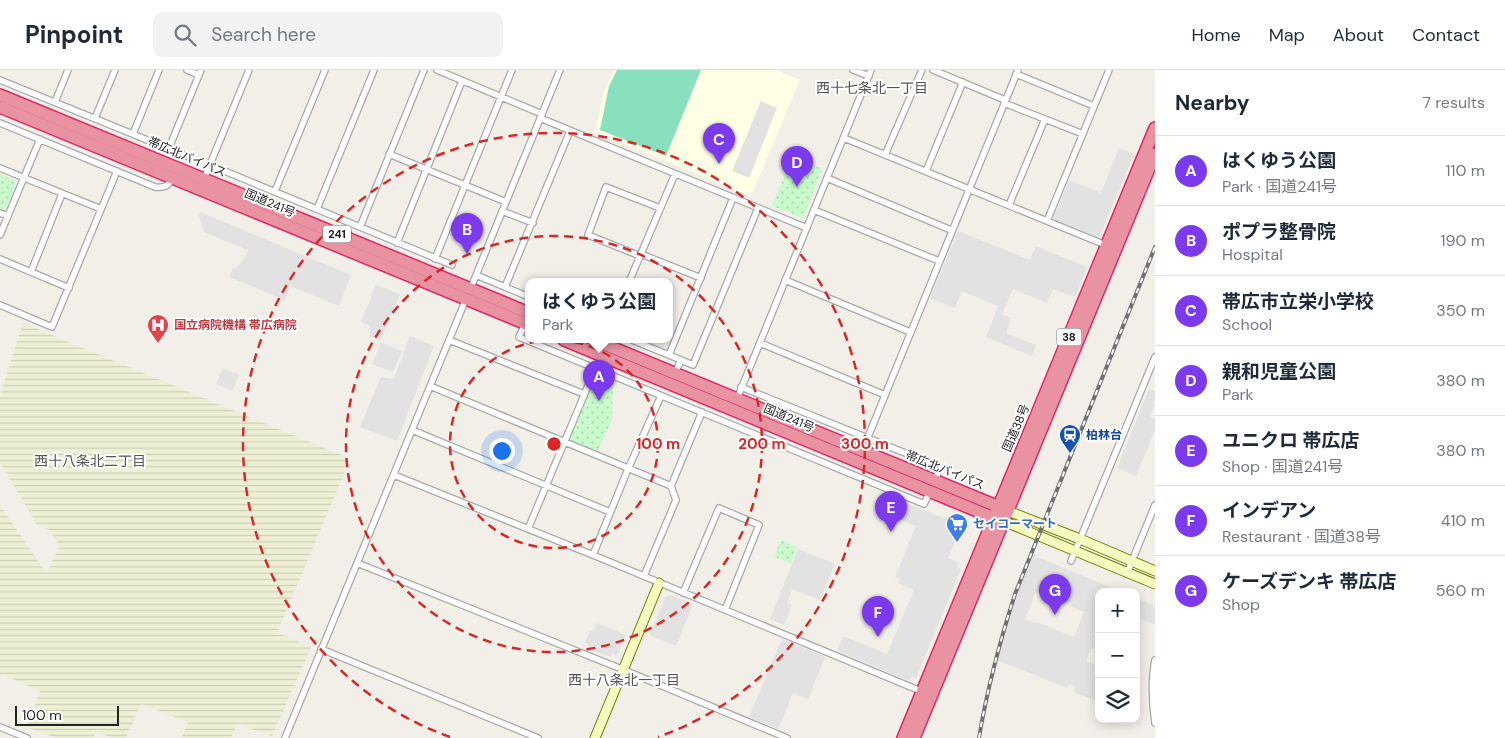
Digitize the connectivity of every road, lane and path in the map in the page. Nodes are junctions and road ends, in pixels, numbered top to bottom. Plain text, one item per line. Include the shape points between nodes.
1 (68, 70) edge
2 (115, 70) edge
3 (159, 70) edge
4 (186, 70) edge
5 (249, 70) edge
6 (325, 70) edge
7 (374, 70) edge
8 (424, 70) edge
9 (437, 70) edge
10 (512, 70) edge
11 (560, 70) edge
12 (853, 70) edge
13 (922, 70) edge
14 (933, 70) edge
15 (1109, 70) edge
16 (941, 72) edge
17 (1017, 72) edge
18 (200, 73) edge
19 (870, 73) edge
20 (0, 80) edge
21 (462, 81) junction
22 (963, 82) junction
23 (0, 95) edge
24 (501, 97) junction
25 (1005, 101) junction
26 (55, 102) junction
27 (1094, 106) junction
28 (0, 107) edge
29 (541, 116) junction
30 (95, 118) junction
31 (1045, 119) junction
32 (0, 123) edge
33 (1155, 128) edge
34 (570, 131) junction
35 (133, 134) junction
36 (1082, 134) junction
37 (844, 138) junction
38 (40, 139) junction
39 (149, 141) junction
40 (169, 148) junction
41 (144, 154) junction
42 (390, 154) junction
43 (1155, 154) edge
44 (885, 155) junction
45 (189, 156) dead end
46 (210, 165) junction
47 (0, 168) edge
48 (426, 169) junction
49 (117, 171) junction
50 (926, 171) junction
51 (675, 174) junction
52 (23, 177) junction
53 (173, 178) junction
54 (827, 178) junction
55 (202, 184) junction
56 (465, 185) junction
57 (969, 190) junction
58 (275, 191) junction
59 (62, 194) junction
60 (734, 198) junction
61 (506, 202) junction
62 (1008, 205) junction
63 (660, 208) junction
64 (758, 208) junction
65 (101, 209) junction
66 (317, 209) junction
67 (814, 210) junction
68 (502, 211) junction
69 (0, 213) edge
70 (8, 216) junction
71 (1047, 221) junction
72 (533, 223) junction
73 (360, 227) junction
74 (807, 228) junction
75 (952, 230) junction
76 (0, 235) edge
77 (397, 243) junction
78 (1111, 248) junction
79 (419, 252) junction
80 (640, 255) junction
81 (0, 259) edge
82 (435, 259) junction
83 (939, 261) junction
84 (452, 265) dead end
85 (414, 266) junction
86 (30, 272) junction
87 (476, 275) junction
88 (631, 278) edge
89 (701, 278) junction
90 (785, 280) junction
91 (506, 287) junction
92 (69, 288) junction
93 (468, 294) junction
94 (525, 295) edge
95 (0, 305) edge
96 (525, 320) edge
97 (525, 326) edge
98 (910, 332) junction
99 (449, 340) junction
100 (525, 340) edge
101 (533, 343) edge
102 (572, 343) edge
103 (601, 343) edge
104 (639, 343) edge
105 (760, 343) junction
106 (669, 355) junction
107 (1155, 357) edge
108 (681, 360) junction
109 (1153, 368) edge
110 (595, 369) junction
111 (675, 373) junction
112 (430, 386) junction
113 (741, 387) junction
114 (584, 394) junction
115 (885, 395) junction
116 (660, 396) junction
117 (735, 404) junction
118 (702, 412) junction
119 (727, 423) junction
120 (412, 430) junction
121 (868, 437) junction
122 (563, 442) junction
123 (628, 469) junction
124 (394, 474) junction
125 (545, 486) junction
126 (671, 486) junction
127 (933, 486) junction
128 (1155, 505) edge
129 (610, 512) junction
130 (1001, 514) junction
131 (528, 529) junction
132 (1080, 539) junction
133 (1075, 551) junction
134 (593, 556) junction
135 (1071, 561) dead end
136 (1132, 561) junction
137 (357, 563) junction
138 (1155, 571) edge
139 (1127, 573) junction
140 (644, 576) junction
141 (660, 583) junction
142 (1155, 584) edge
143 (683, 593) junction
144 (725, 610) junction
145 (322, 649) junction
146 (1155, 660) edge
147 (624, 670) junction
148 (927, 693) junction
149 (1155, 723) edge
150 (0, 727) edge
151 (287, 737) edge
152 (27, 738) edge
153 (538, 738) edge
154 (595, 738) edge
155 (787, 738) edge
156 (903, 738) edge
157 (914, 738) edge

1 - 26 street
2 - 30 street
3 - 35 street
4 - 18 street
5 - 46 street
6 - 58 street
7 - 66 street
8 - 42 street
9 - 21 street
10 - 24 street
11 - 29 street
12 - 19 street
13 - 44 street
14 - 16 street
15 - 27 street
16 - 22 street
17 - 25 street
17 - 27 street
18 - 40 street
19 - 37 street
20 - 26 street
21 - 24 street
21 - 48 street
22 - 25 street
22 - 50 street
23 - 41 highway, 帯広北バイパス / 241
24 - 29 street
24 - 56 street
25 - 31 street
25 - 57 street
26 - 30 street
27 - 36 street
28 - 53 highway, 国道241号 / 241
29 - 34 street
29 - 61 street
30 - 35 street
31 - 36 street
31 - 62 street
32 - 38 street
33 - 78 highway, 国道38号 / 38
34 - 51 street
34 - 72 street
35 - 39 street
36 - 71 street
37 - 44 street
37 - 54 street
38 - 49 street
38 - 52 street
39 - 40 street
39 - 41 street
40 - 45 street
41 - 55 highway, 帯広北バイパス / 241
42 - 48 street
42 - 73 street
43 - 78 highway, 国道38号 / 38
44 - 50 street
46 - 55 street
46 - 58 street
47 - 52 street
48 - 56 street
48 - 77 street
49 - 53 street via 162,188
49 - 65 street
50 - 57 street
51 - 60 street
51 - 63 street
52 - 59 street
52 - 70 street
53 - 55 highway, 国道241号 / 241
54 - 67 street
54 - 75 street
55 - 85 highway, 帯広北バイパス / 241
55 - 93 highway, 国道241号 / 241
56 - 61 street
56 - 82 street
57 - 62 street
57 - 75 street
58 - 66 street
59 - 65 street
59 - 86 street
60 - 64 street
60 - 89 street
61 - 68 street
62 - 71 street
63 - 80 street
63 - 80 street via 606,187 588,235
64 - 74 street
64 - 108 street via 693,365
65 - 92 street
66 - 73 street
67 - 74 street
67 - 83 street
68 - 72 street
68 - 87 street
69 - 70 street
70 - 76 street
71 - 78 street
72 - 91 street
73 - 77 street
74 - 90 street
75 - 83 street
77 - 79 street
78 - 130 highway, 国道38号 / 38
79 - 82 street
79 - 85 street
80 - 88 street
80 - 89 street
81 - 86 street
82 - 84 street
83 - 98 street
85 - 93 highway, 帯広北バイパス / 241
86 - 92 street
87 - 91 street
87 - 93 street
89 - 106 street
90 - 98 street
90 - 105 street
91 - 94 street
92 - 95 street via 52,327
93 - 96 highway, 国道241号 / 241
93 - 99 street
97 - 100 street via 519,337
98 - 115 street
99 - 112 street
99 - 114 street
101 - 110 street
102 - 117 highway, 国道241号
103 - 111 highway
104 - 106 street
105 - 113 street
105 - 115 street
106 - 108 street
107 - 109 street
108 - 111 street
109 - 132 street
110 - 114 street
110 - 116 street
111 - 117 highway
112 - 120 street
112 - 122 street
113 - 117 street
113 - 121 street
114 - 122 street
115 - 121 street
116 - 118 street
116 - 123 street
117 - 119 street
117 - 127 highway, 国道241号
118 - 119 street
118 - 126 street
119 - 127 street via 924,504
120 - 124 street
120 - 125 street
121 - 127 street via 940,467
122 - 123 street
122 - 125 street
123 - 126 street
123 - 129 street
124 - 131 street
124 - 137 street
125 - 129 street
125 - 131 street
126 - 140 street via 676,500
127 - 130 highway, 国道241号
128 - 136 street
129 - 134 street
130 - 132 main road
130 - 133 main road
130 - 148 highway, 国道38号 / 38
131 - 134 street
132 - 133 street
132 - 136 main road
133 - 135 street
133 - 139 main road
134 - 140 street
136 - 138 main road
136 - 139 street
137 - 145 street
137 - 147 street
139 - 142 main road
140 - 141 street
141 - 143 street
141 - 147 main road
143 - 144 street
143 - 144 street via 719,508 759,525
144 - 148 street
145 - 151 street
145 - 153 street
146 - 149 street via 1152,703
147 - 154 main road
147 - 155 street
148 - 156 highway, 国道38号 / 38
148 - 157 highway, 国道38号 / 38
150 - 152 street

